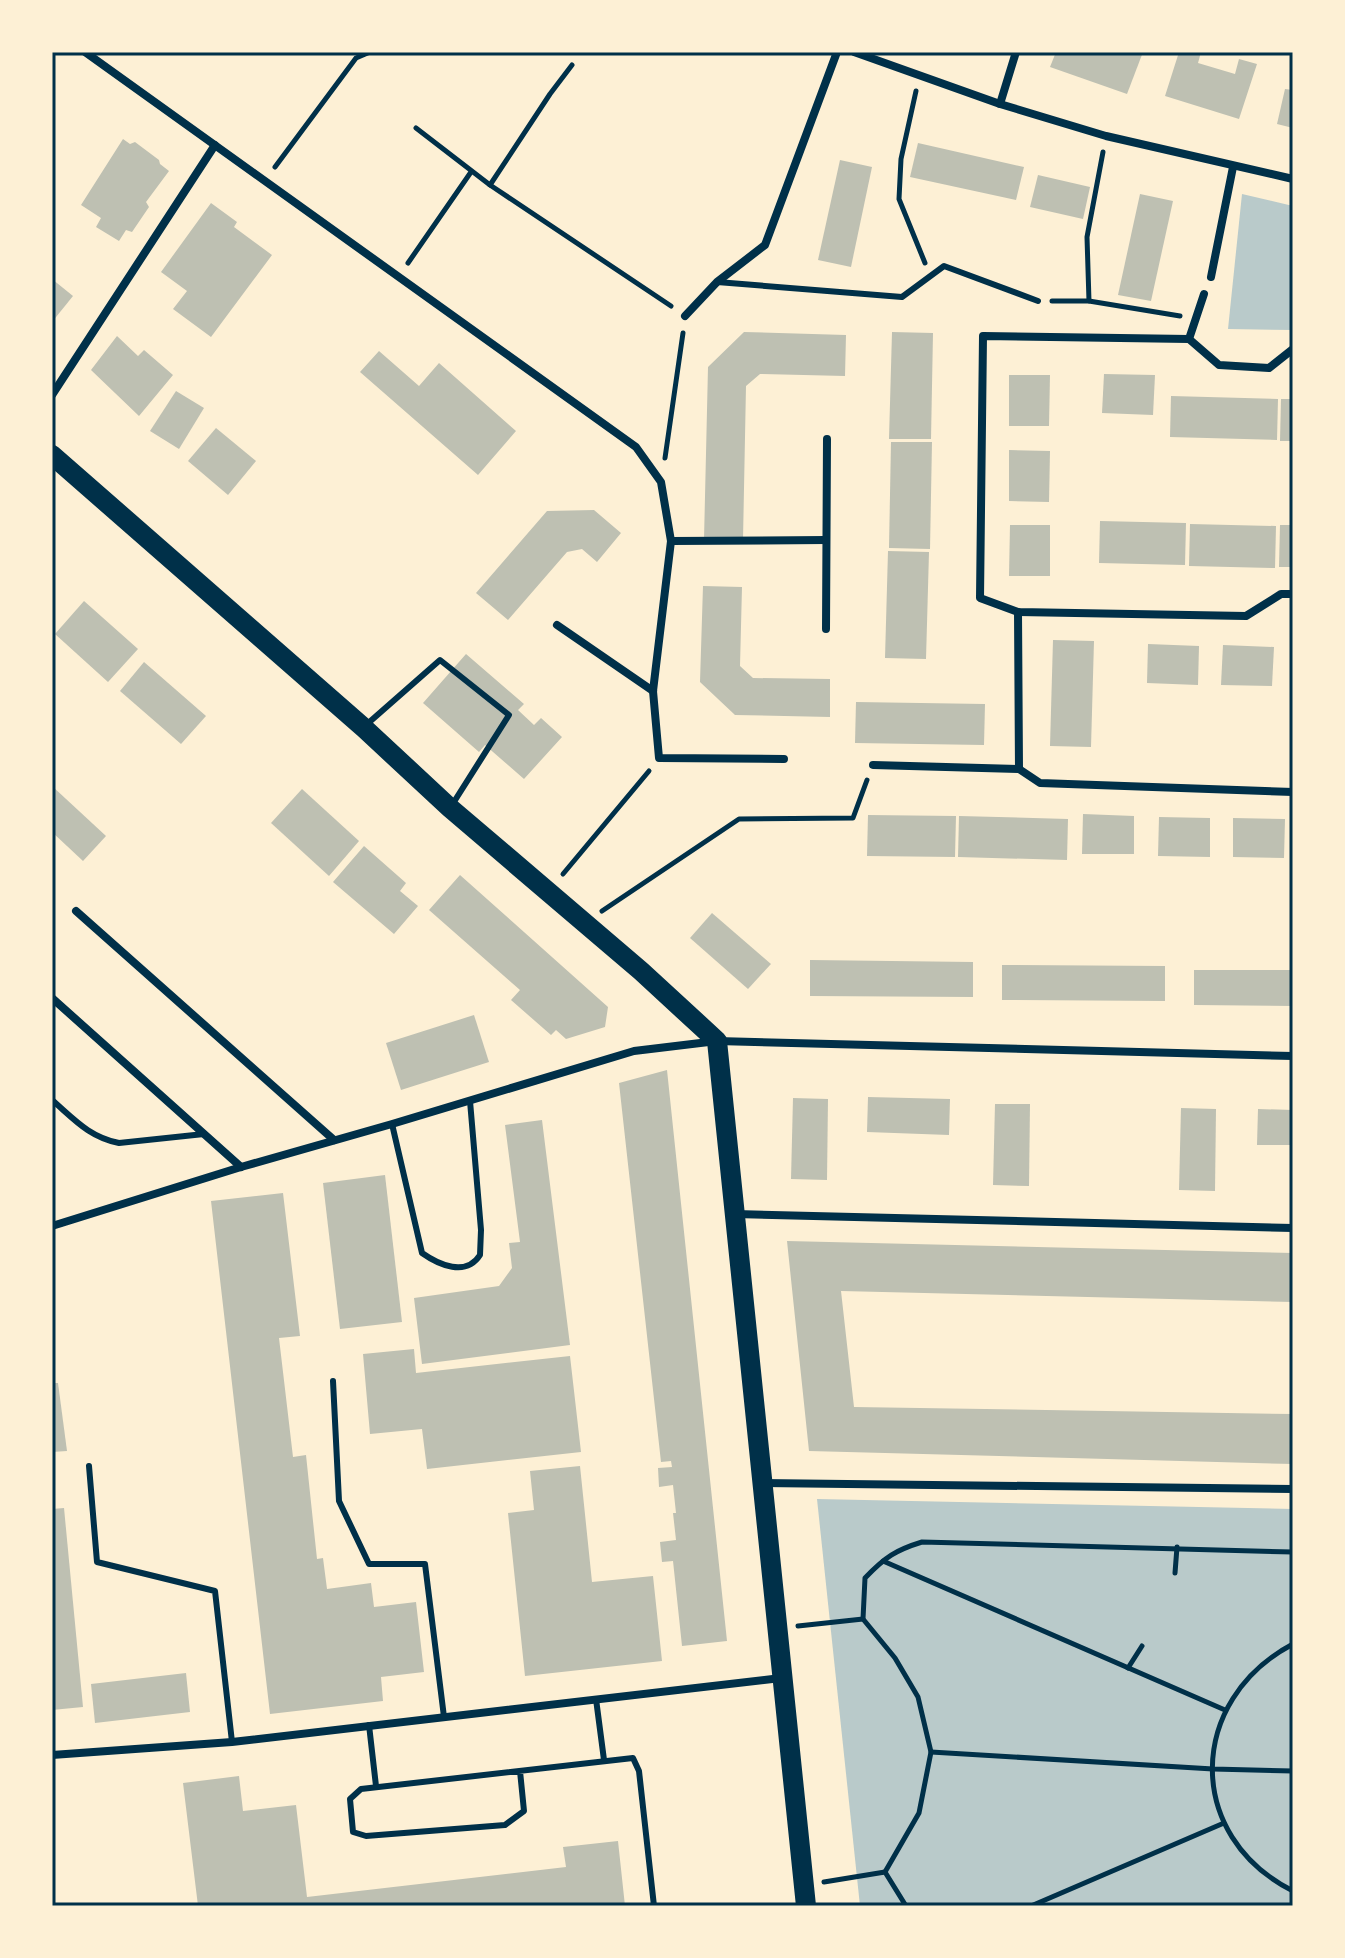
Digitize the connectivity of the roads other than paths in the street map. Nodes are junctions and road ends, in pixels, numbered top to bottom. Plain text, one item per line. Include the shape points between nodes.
1 (85, 52) edge
2 (837, 52) edge
3 (854, 52) edge
4 (1016, 52) edge
5 (1000, 104) junction
6 (215, 145) junction
7 (1233, 167) junction
8 (1293, 179) edge
9 (1211, 277) dead end
10 (717, 282) junction
11 (1204, 294) dead end
12 (1038, 301) road end
13 (685, 316) road end
14 (1189, 339) junction
15 (1293, 349) edge
16 (52, 395) edge
17 (827, 439) dead end
18 (52, 455) edge
19 (826, 540) junction
20 (671, 541) junction
21 (1293, 594) edge
22 (1018, 612) junction
23 (557, 625) dead end
24 (826, 629) dead end
25 (653, 691) junction
26 (364, 728) junction
27 (784, 759) dead end
28 (873, 765) road end
29 (1019, 769) junction
30 (1293, 792) edge
31 (450, 808) junction
32 (76, 911) dead end
33 (52, 998) edge
34 (717, 1041) junction
35 (1293, 1056) edge
36 (52, 1100) edge
37 (470, 1101) junction
38 (392, 1124) junction
39 (204, 1134) junction
40 (334, 1140) junction
41 (241, 1167) junction
42 (735, 1214) junction
43 (52, 1226) edge
44 (1293, 1228) edge
45 (333, 1381) dead end
46 (89, 1466) dead end
47 (762, 1483) junction
48 (1293, 1489) edge
49 (782, 1678) junction
50 (596, 1699) junction
51 (444, 1717) junction
52 (369, 1725) junction
53 (232, 1742) junction
54 (52, 1755) edge
55 (604, 1760) junction
56 (520, 1771) junction
57 (376, 1786) junction
58 (654, 1906) edge
59 (806, 1906) edge

1 - 6 street
2 - 10 street via 765,245
3 - 5 street
4 - 5 street
5 - 7 street
6 - 16 street
6 - 20 street via 636,447 661,482
7 - 8 street
7 - 9 street
10 - 12 lane via 902,297 944,266
10 - 13 street
11 - 14 street
14 - 15 street via 1219,365 1269,368
14 - 22 street via 983,336 980,598
17 - 19 street
18 - 26 main road
19 - 20 street
19 - 24 street
20 - 25 street
21 - 22 street via 1281,594 1246,616
22 - 29 street
23 - 25 street
25 - 27 street via 659,758
26 - 31 main road
26 - 31 lane via 440,660 509,715
28 - 29 street
29 - 30 street via 1040,783
31 - 34 main road
32 - 40 street
33 - 39 street
34 - 35 street
34 - 37 street via 634,1051
34 - 42 main road
36 - 39 lane via 93,1136 105,1140
37 - 38 street
37 - 38 lane via 481,1230 480,1255 469,1265 445,1267 422,1253
38 - 40 street
39 - 41 street
40 - 41 street
41 - 43 street
42 - 44 street
42 - 47 main road
45 - 51 lane via 339,1501 369,1564 425,1564
46 - 53 lane via 97,1562 215,1591
47 - 48 street
47 - 49 main road
49 - 50 street
49 - 59 main road
50 - 51 street
50 - 55 lane
51 - 52 street
52 - 53 street
52 - 57 lane
53 - 54 street
55 - 56 lane
55 - 58 lane via 633,1758 639,1771
56 - 57 lane
56 - 57 lane via 524,1811 505,1825 366,1836 353,1832 350,1799 361,1789

